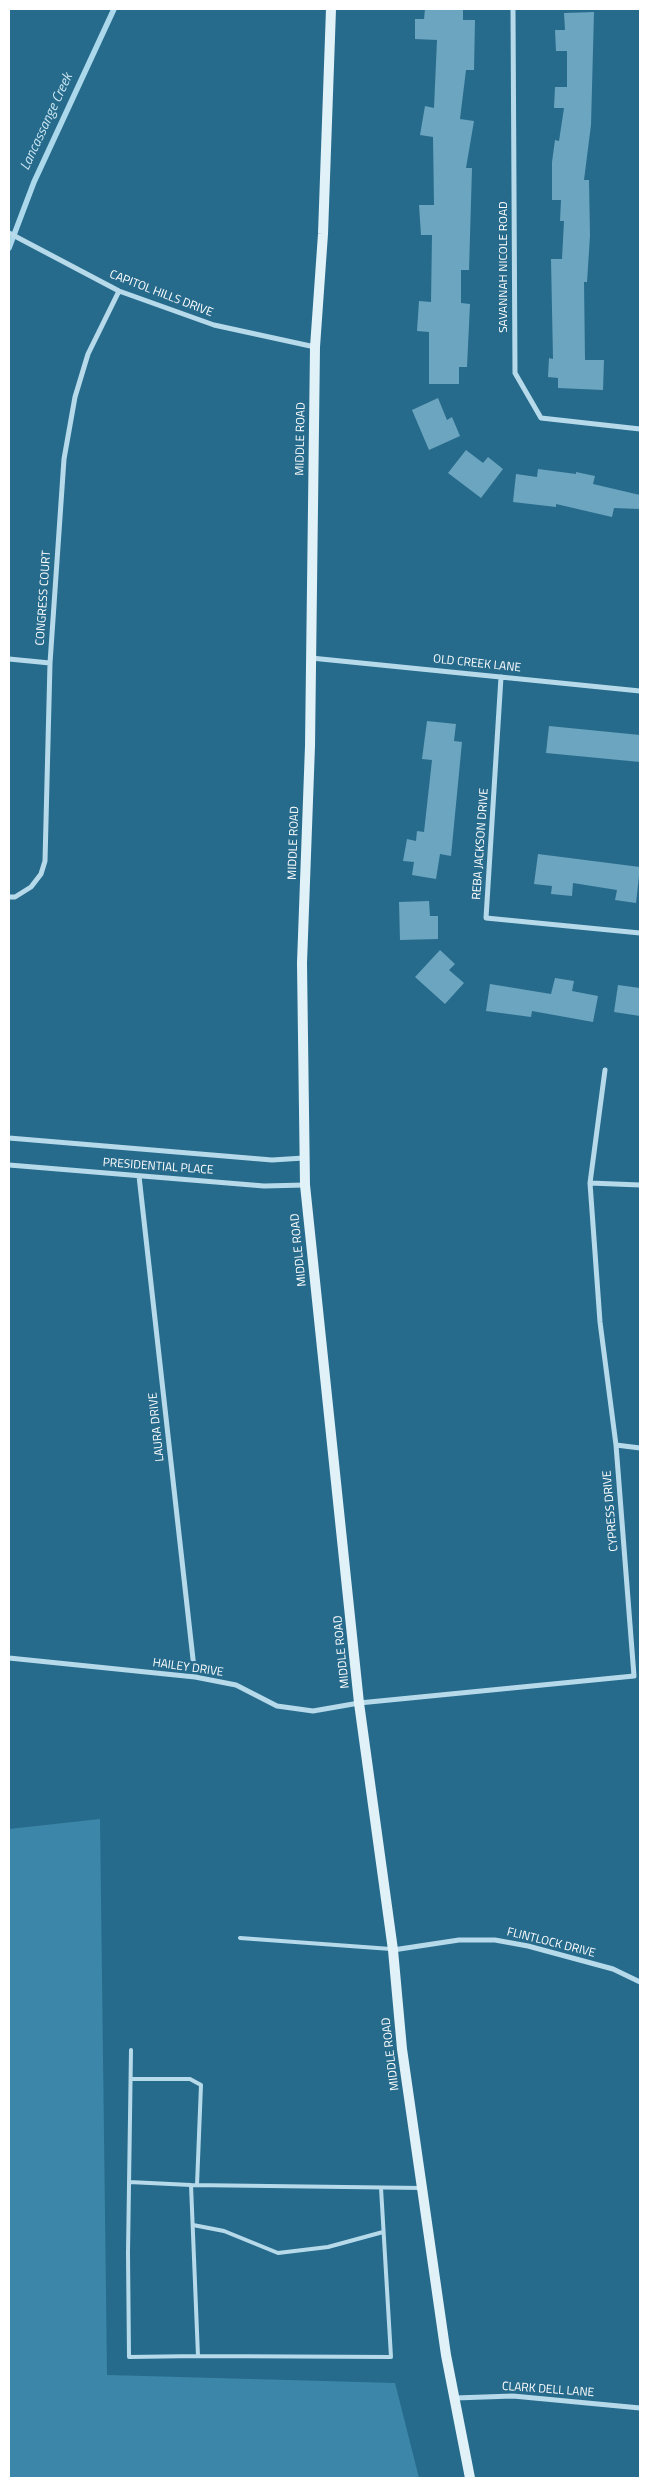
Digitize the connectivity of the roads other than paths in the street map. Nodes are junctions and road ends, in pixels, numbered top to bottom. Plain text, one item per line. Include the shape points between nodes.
1 (331, 9) edge
2 (513, 9) edge
3 (9, 233) edge
4 (119, 291) junction
5 (315, 347) junction
6 (640, 429) edge
7 (311, 658) junction
8 (9, 659) edge
9 (50, 663) junction
10 (501, 677) junction
11 (640, 691) edge
12 (9, 897) edge
13 (640, 933) edge
14 (605, 1070) dead end
15 (9, 1138) edge
16 (304, 1158) junction
17 (9, 1165) edge
18 (139, 1176) junction
19 (590, 1183) junction
20 (305, 1185) junction
21 (640, 1185) edge
22 (616, 1445) junction
23 (640, 1448) edge
24 (9, 1658) edge
25 (634, 1676) junction
26 (195, 1677) junction
27 (640, 1681) edge
28 (360, 1703) junction
29 (240, 1938) dead end
30 (393, 1950) junction
31 (640, 1982) edge
32 (131, 2050) dead end
33 (131, 2079) junction
34 (129, 2182) junction
35 (191, 2185) junction
36 (197, 2185) junction
37 (381, 2188) junction
38 (422, 2188) junction
39 (193, 2225) junction
40 (383, 2232) junction
41 (198, 2356) junction
42 (455, 2398) junction
43 (640, 2408) edge
44 (470, 2478) edge

1 - 5 main road, MIDDLE ROAD via 323,234
2 - 6 street, SAVANNAH NICOLE ROAD via 515,373 541,418
3 - 4 street, CAPITOL HILLS DRIVE
4 - 5 street, CAPITOL HILLS DRIVE via 214,325
4 - 9 street, CONGRESS COURT via 88,354 75,397 64,459
5 - 7 main road, MIDDLE ROAD
7 - 10 street, OLD CREEK LANE
7 - 16 main road, MIDDLE ROAD via 302,963
8 - 9 street
9 - 12 street, CONGRESS COURT via 45,861 31,888
10 - 11 street, OLD CREEK LANE
10 - 13 street, REBA JACKSON DRIVE via 486,918
14 - 19 street, CYPRESS DRIVE
15 - 16 street, PRESIDENTIAL PLACE via 272,1160
16 - 20 main road, MIDDLE ROAD
17 - 18 street, PRESIDENTIAL PLACE
18 - 20 street, PRESIDENTIAL PLACE via 264,1186
18 - 26 street, LAURA DRIVE
19 - 21 street
19 - 22 street, CYPRESS DRIVE via 600,1322
20 - 28 main road, MIDDLE ROAD
22 - 23 street
22 - 25 street, CYPRESS DRIVE
24 - 26 street, HAILEY DRIVE
25 - 27 street
25 - 28 street
26 - 28 street, HAILEY DRIVE via 236,1685 277,1706 313,1711
28 - 30 main road, MIDDLE ROAD
29 - 30 lane
30 - 31 street, FLINTLOCK DRIVE via 459,1940 495,1940 613,1969
30 - 38 main road, MIDDLE ROAD via 402,2049
32 - 33 lane
33 - 34 lane
33 - 36 lane via 190,2079 201,2085
34 - 35 lane
34 - 41 lane via 129,2357
35 - 36 lane
35 - 39 lane
36 - 37 lane
37 - 38 lane
37 - 40 lane
38 - 42 main road, MIDDLE ROAD
39 - 40 lane via 224,2232 278,2253 328,2247
39 - 41 lane
40 - 41 lane via 391,2358
42 - 43 street, CLARK DELL LANE via 513,2396
42 - 44 main road, MIDDLE ROAD

